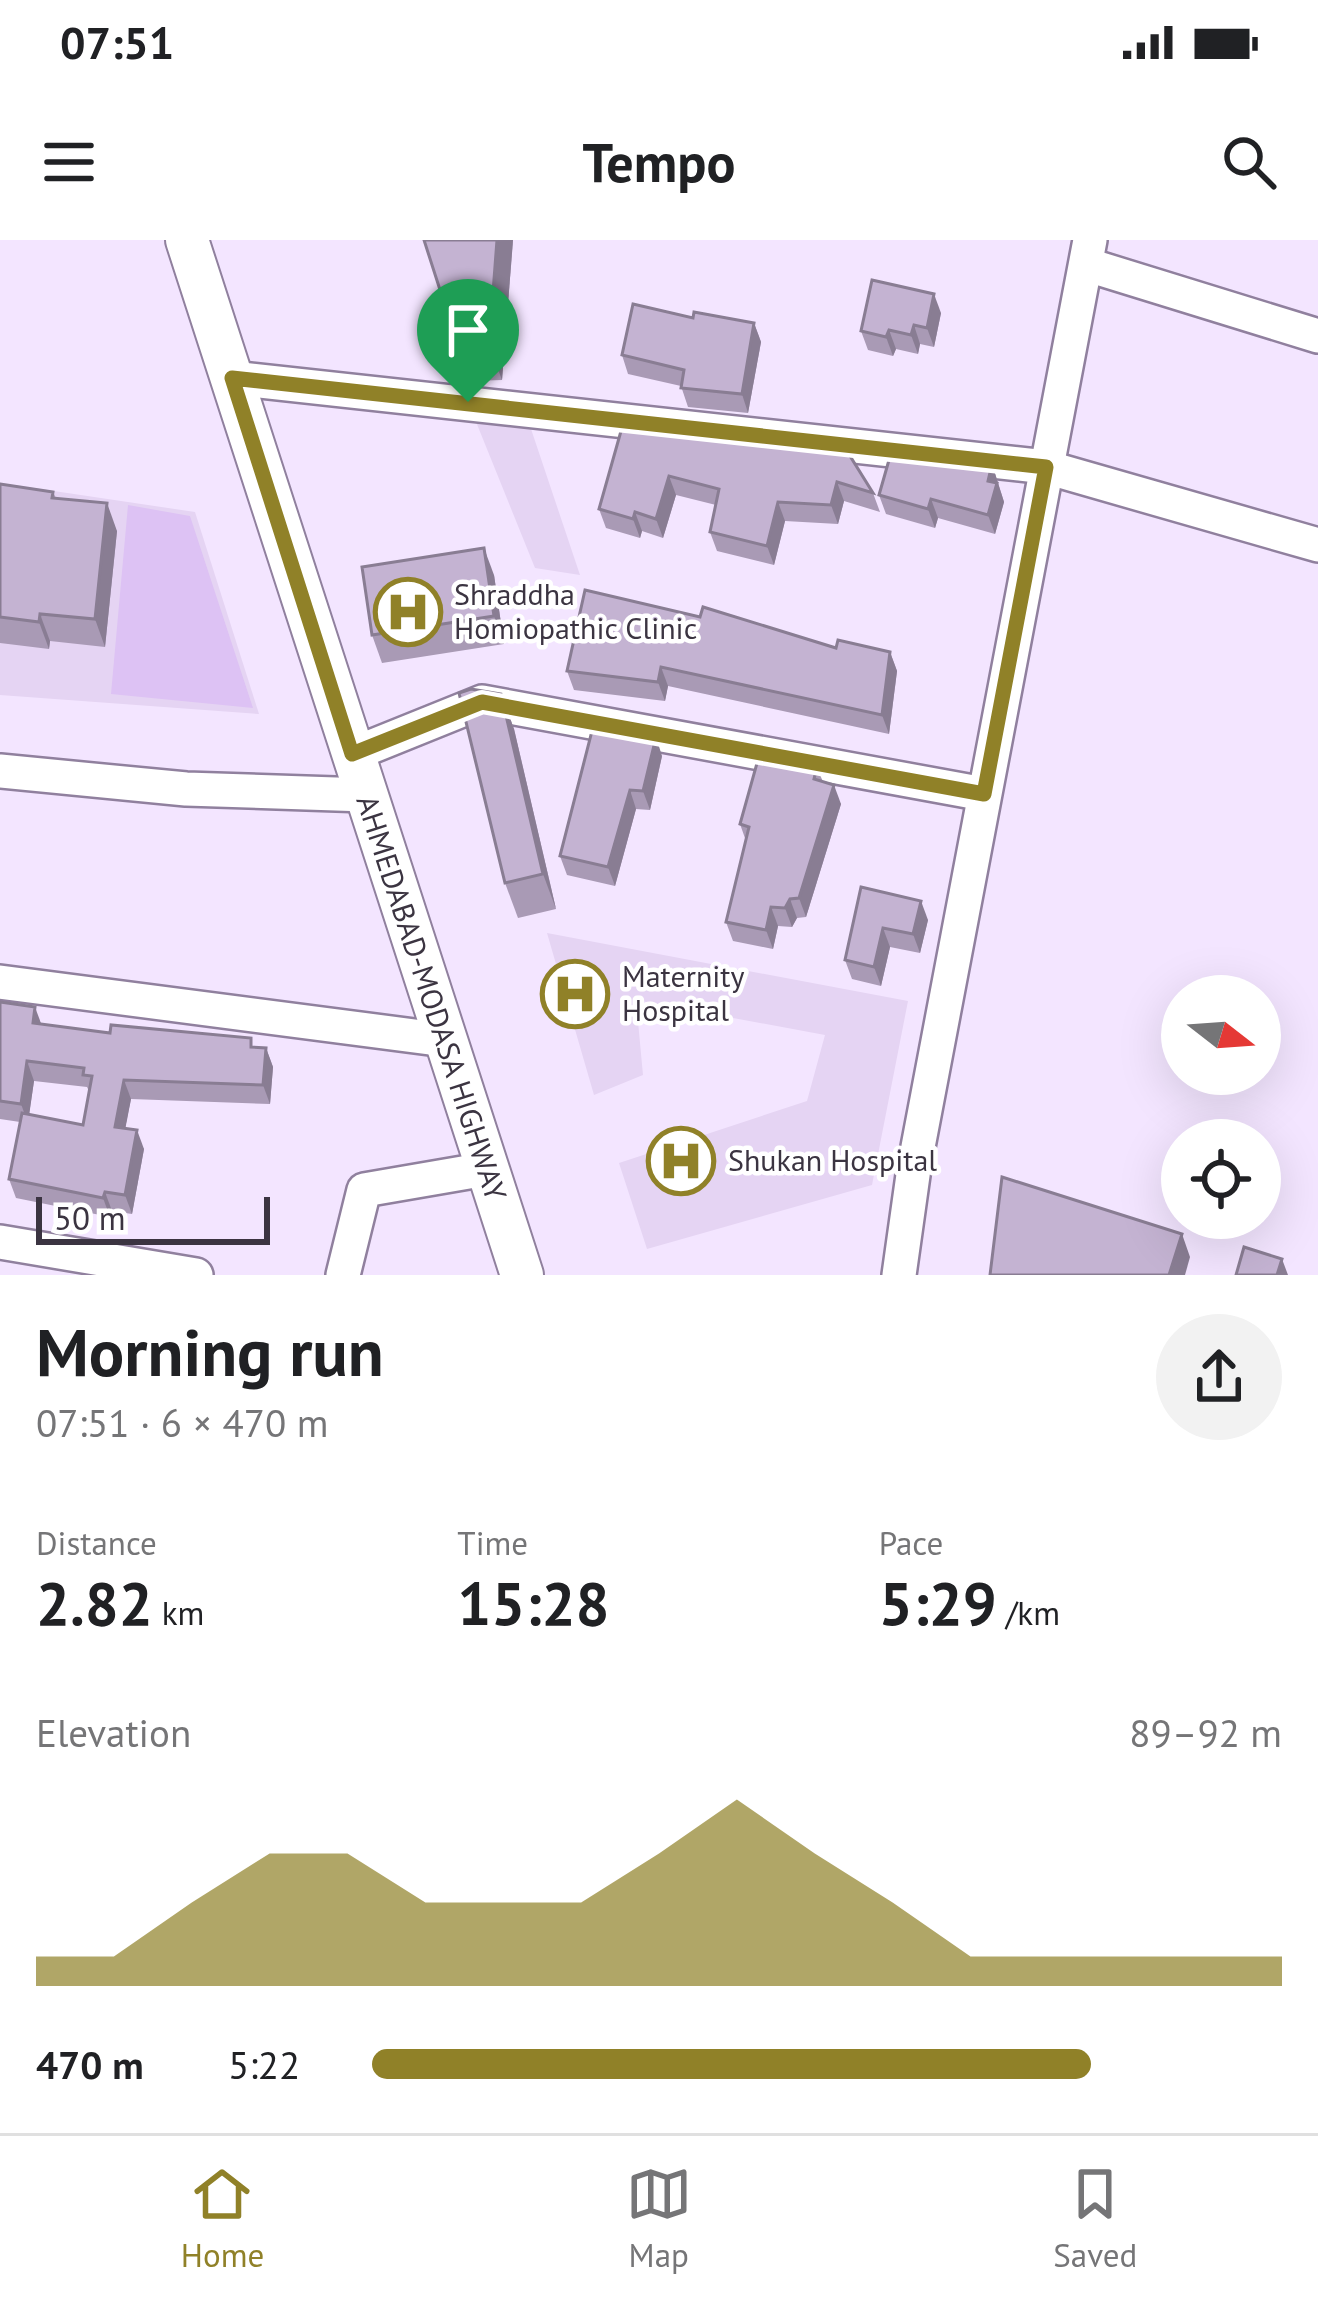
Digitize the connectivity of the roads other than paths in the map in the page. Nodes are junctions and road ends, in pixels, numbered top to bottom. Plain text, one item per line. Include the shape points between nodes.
1 (187, 240) edge
2 (1089, 252) edge
3 (1318, 336) edge
4 (232, 378) junction
5 (1046, 467) junction
6 (1318, 545) edge
7 (352, 754) junction
8 (0, 771) edge
9 (984, 794) junction
10 (366, 795) junction
11 (0, 982) edge
12 (445, 1040) junction
13 (486, 1168) junction
14 (0, 1242) edge
15 (196, 1275) edge
16 (343, 1275) edge
17 (522, 1275) edge
18 (898, 1275) edge

1 - 4 main road, AHMEDABAD-MODASA HIGHWAY
2 - 3 street
2 - 5 street
4 - 5 street
4 - 7 main road, AHMEDABAD-MODASA HIGHWAY
5 - 6 street
5 - 9 street
7 - 9 street via 482,702
7 - 10 main road, AHMEDABAD-MODASA HIGHWAY
8 - 10 street
9 - 18 street
10 - 12 main road, AHMEDABAD-MODASA HIGHWAY
11 - 12 street
12 - 13 main road, AHMEDABAD-MODASA HIGHWAY
13 - 16 street via 364,1190
13 - 17 main road, AHMEDABAD-MODASA HIGHWAY
14 - 15 street

